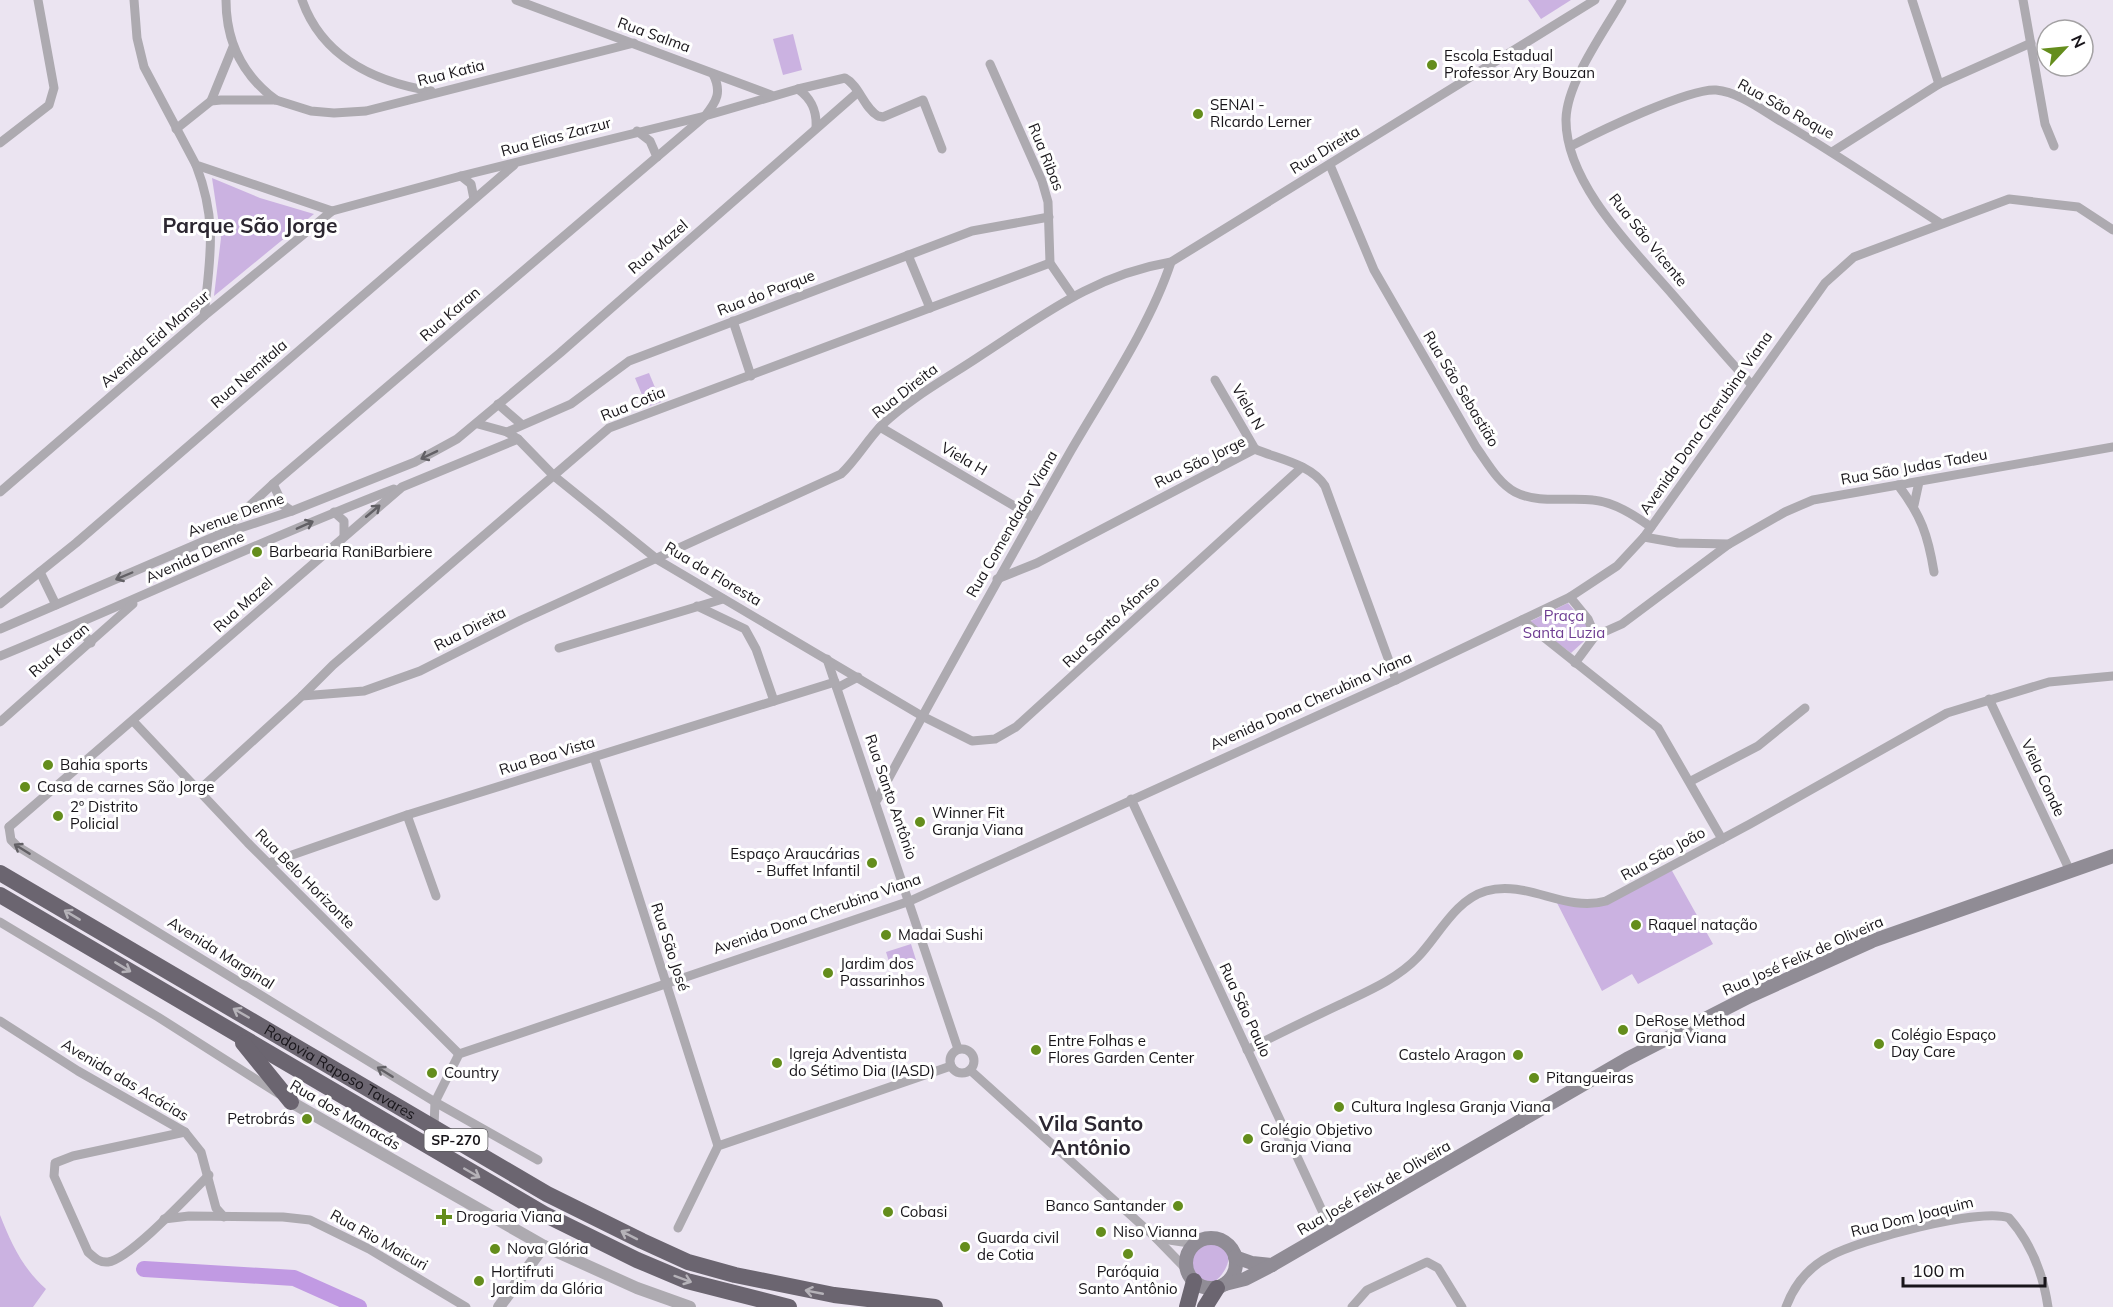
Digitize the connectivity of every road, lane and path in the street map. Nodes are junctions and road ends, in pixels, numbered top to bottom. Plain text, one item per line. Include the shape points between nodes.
1 (38, 0) edge
2 (134, 0) edge
3 (226, 0) edge
4 (302, 0) edge
5 (516, 0) edge
6 (1595, 0) edge
7 (1622, 0) edge
8 (1912, 0) edge
9 (2023, 0) edge
10 (634, 43) junction
11 (2031, 43) junction
12 (233, 47) junction
13 (990, 64) dead end
14 (713, 74) junction
15 (1939, 84) junction
16 (798, 89) junction
17 (436, 91) junction
18 (856, 93) junction
19 (771, 94) junction
20 (276, 100) junction
21 (211, 101) junction
22 (705, 116) junction
23 (816, 128) junction
24 (176, 129) junction
25 (637, 131) junction
26 (0, 143) edge
27 (1571, 146) junction
28 (2054, 147) dead end
29 (942, 149) dead end
30 (1832, 152) junction
31 (657, 157) junction
32 (516, 164) junction
33 (196, 165) junction
34 (1330, 165) junction
35 (461, 176) junction
36 (474, 199) junction
37 (332, 211) junction
38 (1049, 217) junction
39 (1940, 223) junction
40 (2113, 230) edge
41 (908, 255) junction
42 (1171, 262) junction
43 (1050, 263) junction
44 (1072, 295) junction
45 (930, 308) junction
46 (204, 316) junction
47 (733, 321) junction
48 (751, 376) junction
49 (1215, 380) dead end
50 (1751, 384) junction
51 (498, 404) junction
52 (478, 424) junction
53 (521, 424) junction
54 (880, 427) junction
55 (507, 432) junction
56 (518, 439) junction
57 (2113, 447) edge
58 (1255, 449) junction
59 (1302, 467) junction
60 (554, 476) junction
61 (1919, 483) junction
62 (273, 484) junction
63 (1898, 485) junction
64 (402, 486) junction
65 (0, 492) edge
66 (1914, 505) junction
67 (292, 511) junction
68 (334, 512) junction
69 (1033, 517) junction
70 (1651, 527) junction
71 (344, 535) junction
72 (216, 536) junction
73 (1644, 537) junction
74 (1728, 544) junction
75 (658, 560) junction
76 (40, 572) junction
77 (1934, 572) dead end
78 (997, 579) junction
79 (1570, 597) junction
80 (723, 598) junction
81 (136, 600) junction
82 (0, 604) edge
83 (56, 605) junction
84 (698, 606) junction
85 (1522, 620) junction
86 (77, 625) junction
87 (0, 629) edge
88 (1595, 636) junction
89 (91, 643) junction
90 (559, 648) dead end
91 (0, 656) edge
92 (827, 659) junction
93 (1575, 663) junction
94 (2113, 676) edge
95 (858, 677) junction
96 (1396, 680) junction
97 (836, 685) junction
98 (302, 696) junction
99 (1989, 699) junction
100 (774, 701) junction
101 (1804, 708) dead end
102 (922, 716) junction
103 (0, 722) edge
104 (134, 722) junction
105 (594, 757) junction
106 (1691, 781) junction
107 (198, 791) junction
108 (1131, 799) junction
109 (877, 800) junction
110 (407, 815) junction
111 (5, 826) edge
112 (1722, 839) junction
113 (2113, 856) edge
114 (269, 863) junction
115 (2070, 871) junction
116 (0, 873) edge
117 (0, 895) edge
118 (436, 896) dead end
119 (910, 901) junction
120 (0, 922) edge
121 (666, 982) junction
122 (0, 1021) edge
123 (232, 1031) junction
124 (958, 1049) junction
125 (1246, 1050) junction
126 (459, 1054) junction
127 (951, 1066) junction
128 (970, 1070) junction
129 (291, 1102) junction
130 (435, 1102) junction
131 (434, 1127) junction
132 (185, 1132) junction
133 (718, 1146) junction
134 (538, 1160) dead end
135 (209, 1175) junction
136 (224, 1217) junction
137 (164, 1219) junction
138 (678, 1228) dead end
139 (1332, 1232) junction
140 (1156, 1238) junction
141 (1196, 1244) junction
142 (544, 1246) junction
143 (1235, 1257) junction
144 (1272, 1265) junction
145 (1191, 1276) junction
146 (1221, 1286) junction
147 (465, 1307) edge
148 (499, 1307) edge
149 (690, 1307) edge
150 (789, 1307) edge
151 (935, 1307) edge
152 (1187, 1307) edge
153 (1205, 1307) edge
154 (1352, 1307) edge
155 (1462, 1307) edge
156 (1786, 1307) edge
157 (2048, 1307) edge

1 - 26 street via 53,98
2 - 24 street via 144,67
3 - 12 street
4 - 17 street via 314,26 350,64 392,83
5 - 10 street, Rua Salma
6 - 34 street, Rua Direita
7 - 27 street, Rua São Vicente via 1579,76 1570,100 1566,117
8 - 15 street
9 - 11 street
10 - 14 street, Rua Salma
10 - 17 street, Rua Katia
11 - 15 street
11 - 28 street via 2045,124
12 - 20 street via 248,75
12 - 21 street
13 - 38 street, Rua Ribas via 1042,181
14 - 19 street, Rua Salma
14 - 22 street via 717,98
15 - 30 street
16 - 18 street, Rua Elias Zarzur via 845,78 851,81
16 - 19 street, Rua Elias Zarzur
16 - 23 street via 812,103
17 - 20 street, Rua Katia via 366,111 342,113 311,111
18 - 23 street, Rua Mazel
18 - 29 street via 883,117 923,100
19 - 22 street, Rua Elias Zarzur
20 - 21 street
21 - 24 street
22 - 25 street, Rua Elias Zarzur
22 - 31 street, Rua Karan
23 - 51 street, Rua Mazel
24 - 33 street
25 - 31 street via 650,141
25 - 32 street, Rua Elias Zarzur
27 - 30 street, Rua São Roque via 1603,129 1698,92 1715,90 1757,107
27 - 50 street, Rua São Vicente via 1580,173 1628,243
30 - 39 street, Rua São Roque
31 - 62 street, Rua Karan
32 - 35 street, Rua Elias Zarzur
32 - 36 street, Rua Nemitala
33 - 37 street
33 - 46 street via 207,192 211,217
34 - 42 street, Rua Direita
34 - 70 street, Rua São Sebastião via 1374,270 1496,475 1515,492 1534,497 1596,500 1629,512
35 - 36 street via 471,184
35 - 37 street, Rua Elias Zarzur
36 - 76 street, Rua Nemitala
37 - 46 street, Avenida Eid Mansur
38 - 41 street, Rua do Parque via 972,231
38 - 43 street, Rua Ribas
39 - 40 street, Avenida Dona Cherubina Viana via 2009,199 2078,207
39 - 50 street, Avenida Dona Cherubina Viana via 1854,257 1840,267
41 - 45 street
41 - 47 street, Rua do Parque
42 - 44 street, Rua Direita via 1144,267
42 - 69 street, Rua Comendador Viana via 1163,286
43 - 44 street
43 - 45 street, Rua Cotia
44 - 54 street, Rua Direita via 926,390
45 - 48 street, Rua Cotia
46 - 65 street, Avenida Eid Mansur
47 - 48 street
47 - 53 street, Rua do Parque via 629,361 571,404
48 - 60 street, Rua Cotia via 609,428
49 - 58 street, Viela N
50 - 70 street, Avenida Dona Cherubina Viana
51 - 52 street, Rua Mazel
51 - 53 street
52 - 55 street, Rua da Floresta
52 -> 67 street, Avenue Denne via 415,462
53 - 55 street, Rua do Parque
54 - 69 street, Viela H
54 - 75 street, Rua Direita via 841,474
55 - 56 street, Rua da Floresta
56 - 60 street, Rua da Floresta
56 - 64 street, Rua Mazel
57 - 61 street, Rua São Judas Tadeu
58 - 59 street, Rua São Jorge
58 - 78 street, Rua São Jorge via 1037,563
59 - 96 street, Rua São Jorge via 1316,474 1325,486
59 - 102 street, Rua Santo Afonso via 1016,728 995,739 972,741
60 - 75 street, Rua da Floresta
60 - 98 street, Rua Cotia via 489,528
61 - 63 street, Rua São Judas Tadeu
61 - 66 street
62 - 67 street via 283,505
62 - 72 street, Rua Karan
63 - 66 street
63 - 74 street, Rua São Judas Tadeu via 1813,500
64 - 68 street, Avenida Denne
71 -> 64 street, Rua Mazel
66 - 77 street via 1927,533
67 - 72 street, Avenue Denne
68 - 71 street via 344,521
81 -> 68 street, Avenida Denne
69 - 78 street, Rua Comendador Viana
70 - 73 street, Avenida Dona Cherubina Viana
71 - 104 street, Rua Mazel
72 -> 83 street, Avenue Denne
73 - 74 street via 1678,543
73 - 79 street, Avenida Dona Cherubina Viana via 1617,566
74 - 88 street, Rua São Judas Tadeu via 1622,624
75 - 80 street, Rua da Floresta
75 - 98 street, Rua Direita via 521,620 420,671 364,691
76 - 82 street, Rua Nemitala
76 - 83 street
78 - 102 street, Rua Comendador Viana
79 - 85 street, Avenida Dona Cherubina Viana
79 - 88 street via 1588,619
80 - 84 street
80 - 92 street, Rua da Floresta
81 - 86 street, Avenida Denne
81 - 89 street, Rua Karan
83 - 87 street, Avenue Denne
84 - 90 street
84 - 100 street via 745,629
85 - 93 street
85 - 96 street, Avenida Dona Cherubina Viana
86 - 89 street
86 - 91 street, Avenida Denne
88 - 93 street
89 - 103 street, Rua Karan
92 - 95 street, Rua da Floresta
92 - 97 street, Rua Santo Antônio
93 - 106 street via 1658,728
94 - 99 street, Rua São João via 2049,682
95 - 97 street, Rua Boa Vista
95 - 102 street, Rua da Floresta
96 - 108 street, Avenida Dona Cherubina Viana
97 - 100 street, Rua Boa Vista
97 - 109 street, Rua Santo Antônio
98 - 107 street
99 - 112 street, Rua São João via 1947,712
99 - 115 street, Viela Conde
100 - 105 street, Rua Boa Vista
101 - 106 street via 1758,746
102 - 109 street, Rua Comendador Viana
104 - 107 street, Rua Belo Horizonte
104 - 111 street, Rua Mazel
105 - 110 street, Rua Boa Vista
105 - 121 street, Rua São José
106 - 112 street
107 - 114 street, Rua Belo Horizonte
108 - 119 street, Avenida Dona Cherubina Viana
108 - 125 street, Rua São Paulo
109 - 119 street, Rua Santo Antônio
110 - 114 street, Rua Boa Vista
110 - 118 street
130 -> 111 street, Avenida Marginal via 17,846
112 - 125 street, Rua São João via 1596,904 1571,904 1513,888 1484,892 1458,908 1400,973
113 - 115 main road, Rua José Felix de Oliveira
114 - 126 street, Rua Belo Horizonte
115 - 139 main road, Rua José Felix de Oliveira via 1872,941 1750,996 1627,1059
131 -> 116 highway, Rodovia Raposo Tavares / SP-270
117 -> 123 highway, Rodovia Raposo Tavares / SP-270
119 - 121 street, Avenida Dona Cherubina Viana
119 - 124 street, Rua Santo Antônio
120 - 129 street, Rua dos Manacás
121 - 126 street, Avenida Dona Cherubina Viana
121 - 133 street, Rua São José
122 - 132 street, Avenida das Acácias
123 - 129 highway
123 -> 150 highway, Rodovia Raposo Tavares / SP-270 via 504,1192 637,1260 687,1281
124 - 127 street via 952,1054
124 - 128 street via 973,1055
125 - 139 street, Rua São Paulo
126 - 130 street
127 - 128 street via 960,1073
127 - 133 street
128 - 140 street
129 - 142 street, Rua dos Manacás
130 - 131 street
130 - 134 street, Avenida Marginal
151 -> 131 highway, Rodovia Raposo Tavares / SP-270 via 834,1295 688,1262 547,1194
132 - 135 street, Avenida das Acácias via 201,1152
132 - 137 street via 60,1159 53,1169 88,1252 97,1260 118,1258
133 - 138 street
135 - 136 street, Avenida das Acácias via 216,1208
135 - 137 street
136 - 137 street, Rua Rio Maicuri
136 - 147 street, Rua Rio Maicuri via 283,1217 325,1225
139 - 144 main road, Rua José Felix de Oliveira
140 - 141 street
140 - 145 street
141 - 143 main road via 1219,1240
141 - 145 main road via 1188,1256
142 - 148 street
142 - 149 street, Rua dos Manacás
143 - 144 main road
143 - 146 main road via 1234,1272
144 - 146 main road, Rua José Felix de Oliveira
145 - 146 main road via 1203,1287
145 - 152 highway
146 - 153 highway
154 - 155 street via 1367,1290 1427,1262 1437,1268
156 - 157 street, Rua Dom Joaquim via 1795,1286 1830,1256 1867,1241 1982,1215 2009,1218 2020,1231 2034,1254

